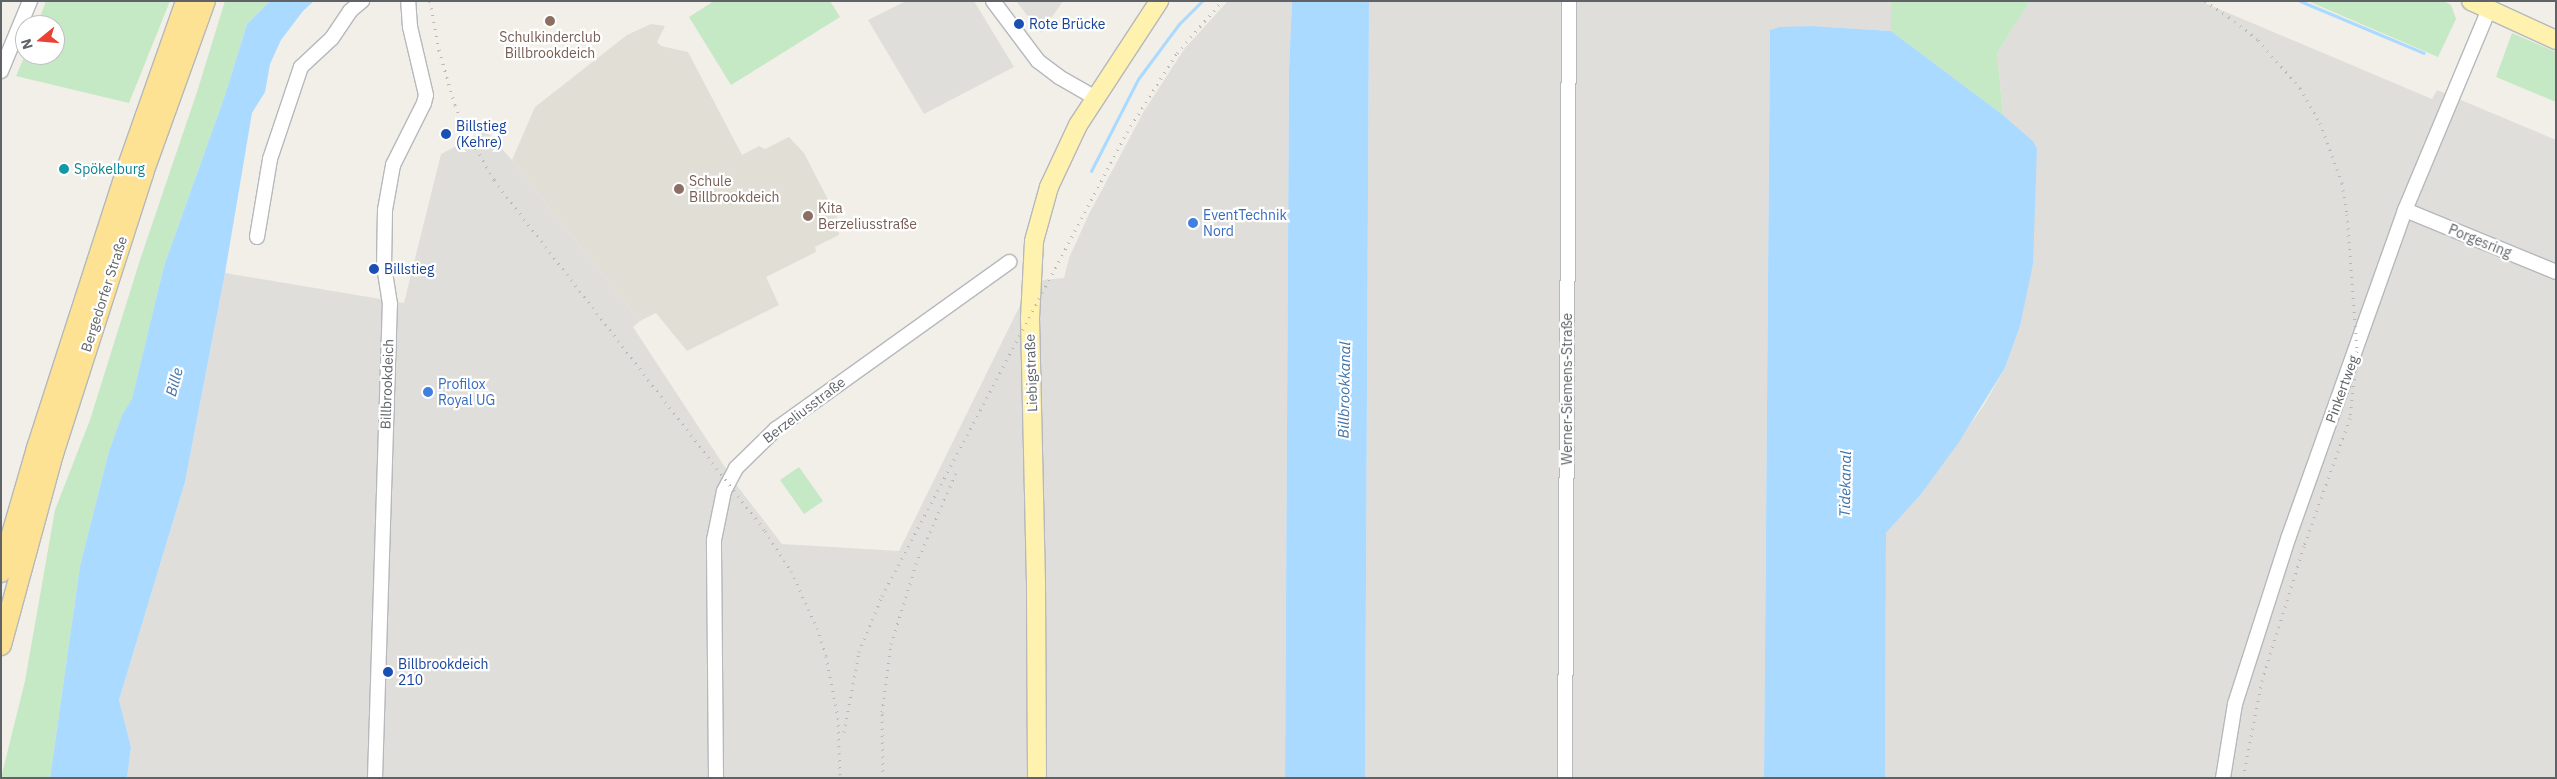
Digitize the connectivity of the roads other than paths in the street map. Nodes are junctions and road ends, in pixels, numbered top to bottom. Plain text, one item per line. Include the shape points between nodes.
1 (30, 1) edge
2 (186, 1) edge
3 (205, 1) edge
4 (362, 1) edge
5 (408, 1) edge
6 (993, 1) edge
7 (1159, 1) edge
8 (1569, 1) edge
9 (2470, 1) edge
10 (2489, 9) junction
11 (2556, 40) edge
12 (1, 71) edge
13 (1094, 98) junction
14 (2405, 210) junction
15 (257, 237) dead end
16 (1009, 262) dead end
17 (2556, 272) edge
18 (1, 572) edge
19 (1, 645) edge
20 (375, 778) edge
21 (716, 778) edge
22 (1037, 778) edge
23 (1565, 778) edge
24 (2223, 778) edge

1 - 12 street
2 - 18 highway, Bergedorfer Straße via 121,188 37,448
3 - 19 highway, Bergedorfer Straße via 143,173 62,426
4 - 15 street via 350,11 332,38 301,67 270,159
5 - 20 street, Billbrookdeich via 410,28 426,95 393,165 385,210 384,268 390,304
6 - 13 street via 1038,60
7 - 13 main road, Liebigstraße
8 - 23 street, Werner-Siemens-Straße
9 - 10 main road
10 - 11 main road
10 - 14 street, Pinkertweg
13 - 22 main road, Liebigstraße via 1056,169 1040,213 1032,258 1030,333
14 - 17 street, Porgesring
14 - 24 street, Pinkertweg via 2290,536 2235,704
16 - 21 street, Berzeliusstraße via 776,429 736,468 724,490 714,540

